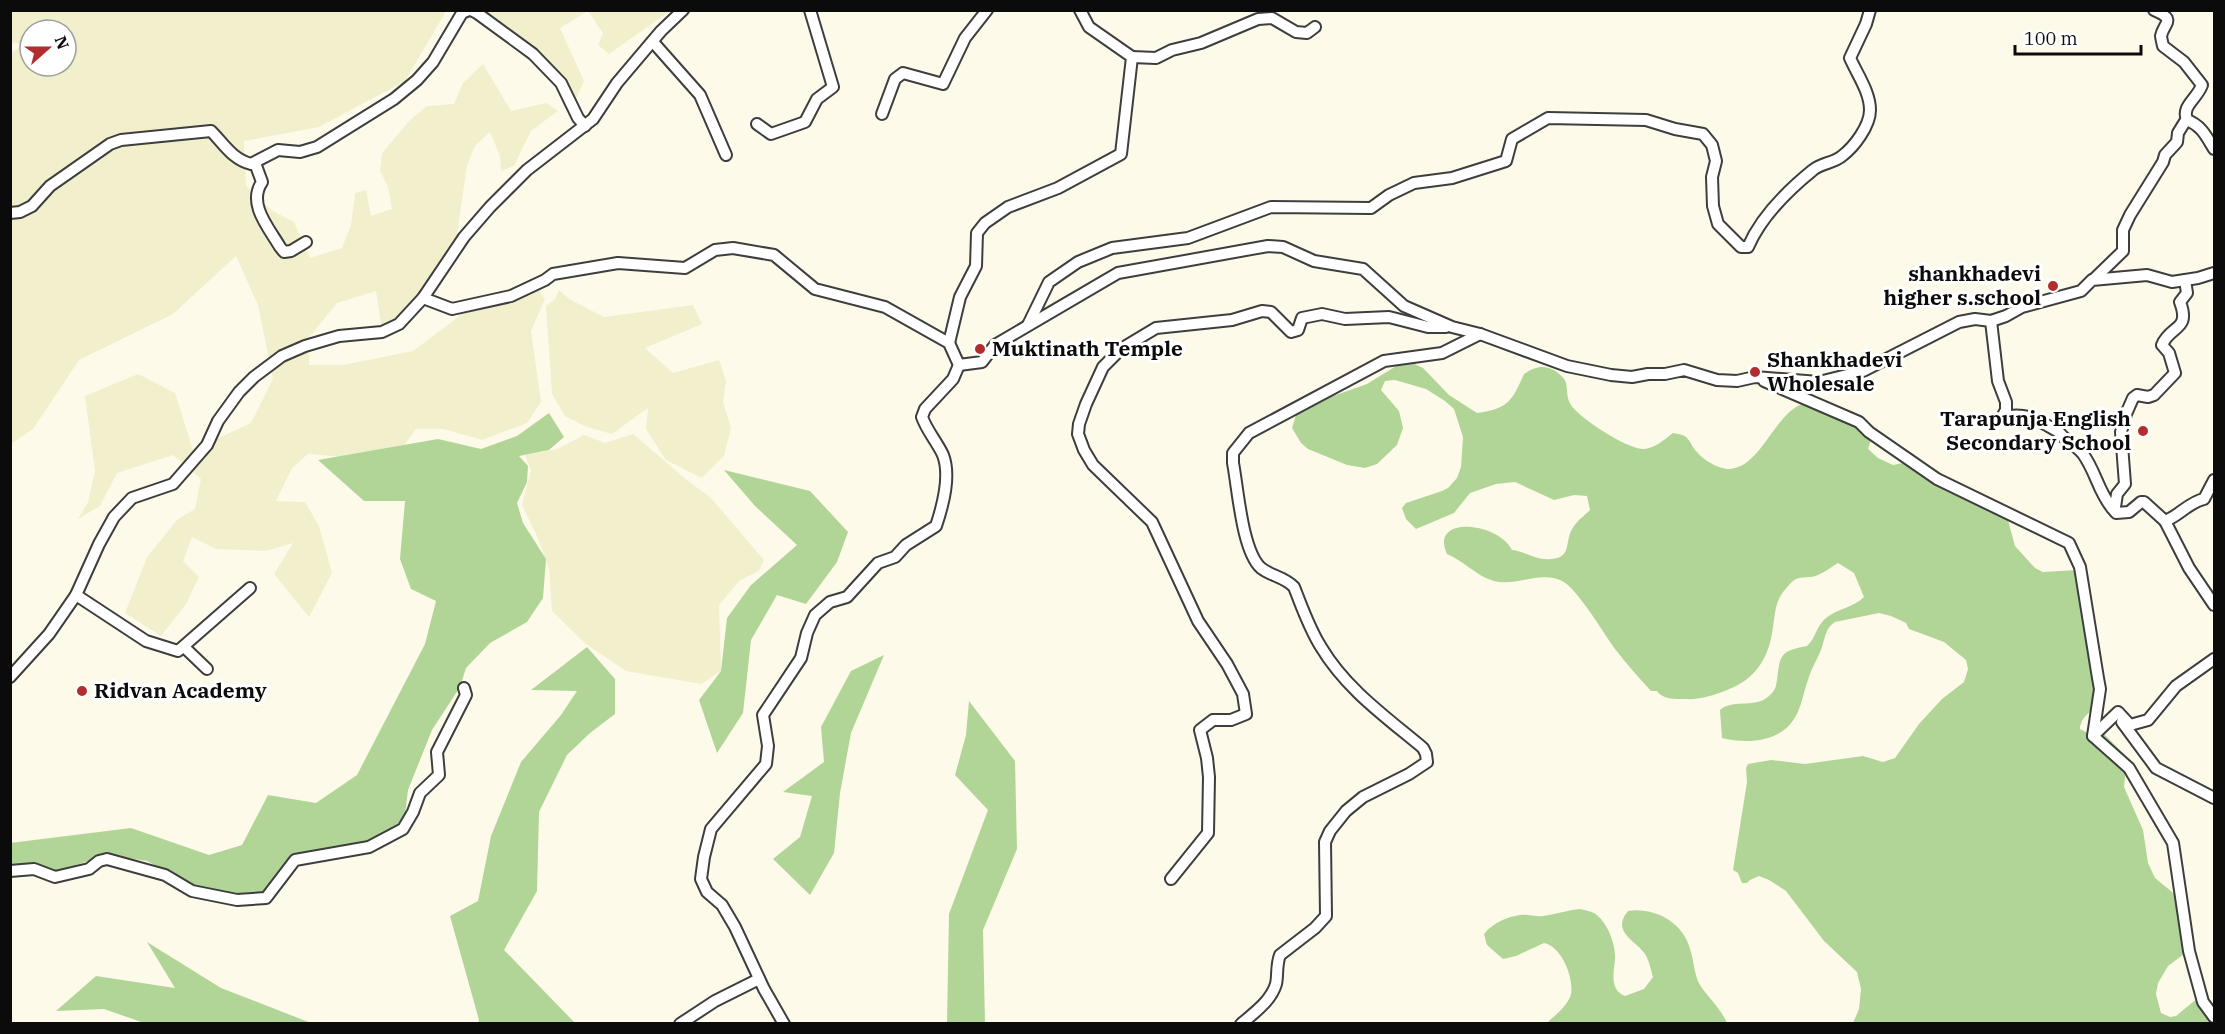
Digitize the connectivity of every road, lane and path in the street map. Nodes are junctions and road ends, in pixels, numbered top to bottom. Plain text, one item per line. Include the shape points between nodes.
1 (470, 10) edge
2 (683, 10) edge
3 (810, 10) edge
4 (987, 10) edge
5 (1080, 10) edge
6 (1870, 10) edge
7 (2154, 10) edge
8 (1315, 27) dead end
9 (653, 42) junction
10 (1132, 57) junction
11 (882, 114) dead end
12 (2187, 120) junction
13 (757, 124) dead end
14 (585, 126) junction
15 (2214, 149) edge
16 (726, 155) dead end
17 (255, 163) junction
18 (10, 213) edge
19 (306, 242) dead end
20 (2214, 273) edge
21 (2094, 279) junction
22 (2185, 280) junction
23 (423, 298) junction
24 (1991, 321) junction
25 (1028, 325) junction
26 (1452, 327) junction
27 (1480, 334) junction
28 (949, 343) junction
29 (959, 365) junction
30 (1755, 377) junction
31 (2214, 480) edge
32 (2112, 508) junction
33 (2165, 521) junction
34 (250, 588) dead end
35 (76, 596) junction
36 (2214, 605) edge
37 (184, 647) junction
38 (2214, 659) edge
39 (207, 669) dead end
40 (10, 676) edge
41 (464, 688) dead end
42 (2118, 712) junction
43 (2094, 736) junction
44 (2214, 798) edge
45 (10, 872) edge
46 (1171, 879) dead end
47 (759, 979) junction
48 (2214, 1017) edge
49 (680, 1023) edge
50 (784, 1023) edge
51 (1241, 1023) edge

1 - 14 street via 532,54 561,83
1 - 17 street via 457,20 433,62 394,99 317,147 300,152 278,150
2 - 9 street
3 - 13 street via 832,87 817,99 805,122 771,134
4 - 11 street via 965,38 943,84 903,74 895,79
5 - 10 street via 1089,27
6 - 25 street via 1850,58 1864,86 1870,110 1866,124 1842,157 1815,168 1783,199 1755,231 1748,247 1741,247 1718,224 1712,177 1716,161 1712,145 1703,134 1646,120 1548,118 1512,140 1506,161 1452,178 1414,183 1371,208 1271,207 1188,238 1103,252 1078,262 1049,282
7 - 12 street via 2167,19 2161,37 2163,46 2184,62 2202,85 2185,108
8 - 10 street via 1307,33 1296,32 1272,18 1258,19 1156,58
9 - 14 street
9 - 16 street via 700,95
10 - 28 street via 1121,154 1058,188 1008,207 985,222 977,232 976,266 960,297
12 - 15 street via 2203,129
12 - 21 street via 2130,215 2123,230 2123,251
14 - 23 street via 528,170 490,207 464,237
17 - 18 street via 240,162 211,131 121,141 110,144 50,186 32,206
17 - 19 street via 262,182 256,199 259,211 280,247 284,252 291,251
20 - 22 street
21 - 22 street via 2147,275 2172,282
21 - 24 street via 2081,291 2022,307
22 - 32 street via 2187,293 2180,302 2184,320 2162,345 2175,373 2154,395 2133,398 2121,432 2125,483
23 - 28 street via 452,309 511,296 553,274 618,263 685,268 715,250 734,248 774,255 815,290 885,307
23 - 35 street via 392,328 305,346 282,356 254,376 218,421 207,445 173,484 132,498 114,517
24 - 30 street via 1959,322 1863,371 1819,382
24 - 32 street via 1998,381 2006,402 2002,417 2030,417 2073,442
25 - 26 street via 1118,273 1268,246 1283,247 1314,261 1363,268 1404,306
25 - 29 street via 995,345 981,362
26 - 27 street
26 - 46 street via 1322,314 1302,318 1298,330 1291,332 1271,312 1262,311 1232,320 1156,328 1121,349 1102,367 1079,424 1084,450 1093,465 1152,522 1198,621 1243,694 1246,714 1232,720 1213,720 1200,730 1209,777 1208,833
27 - 30 street via 1567,366 1611,375 1632,377 1684,370 1717,380
27 - 51 street via 1442,353 1384,361 1249,433 1233,453 1251,555 1261,567 1294,587 1332,664 1370,706 1423,748 1427,762 1363,797 1330,831 1325,842 1326,916 1280,956 1273,991
28 - 29 street
29 - 47 street via 953,380 922,417 943,456 946,472 936,526 895,557 878,562 847,597 830,602 815,615 801,658 762,715 768,746 766,764 711,829 701,879 735,927
30 - 43 street via 1859,422 1937,479 2069,543 2080,567 2100,689
31 - 33 street via 2204,499
32 - 33 street via 2116,513 2129,512 2144,502
33 - 36 street
34 - 37 street
35 - 37 street via 146,641 178,651
35 - 40 street via 50,634
37 - 39 street
38 - 42 street via 2176,686 2148,720 2130,725
41 - 45 street via 466,695 437,752 439,775 420,793 403,829 369,847 295,860 266,898 237,900 192,891 165,875 107,859 89,869 55,877 34,869
42 - 43 street
42 - 44 street via 2132,738 2156,768
43 - 48 street via 2129,768 2173,843 2189,951 2203,1002
47 - 49 street
47 - 50 street

